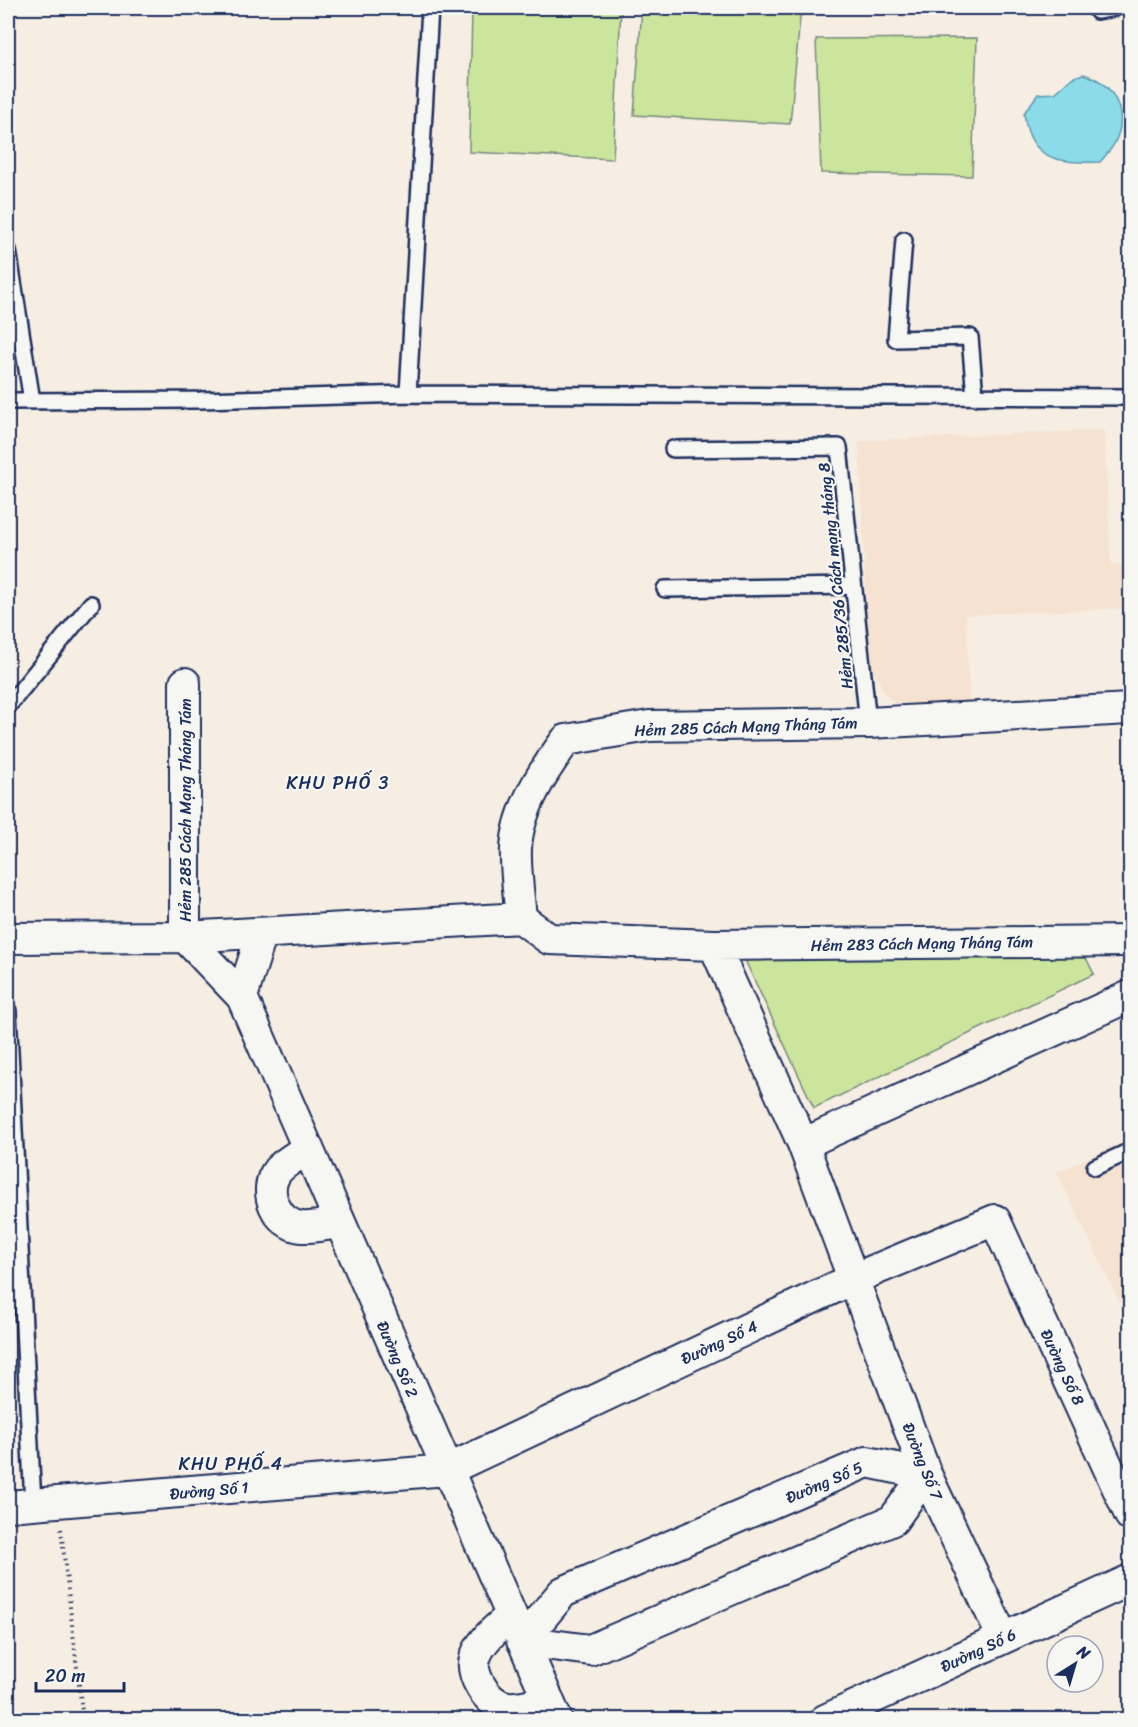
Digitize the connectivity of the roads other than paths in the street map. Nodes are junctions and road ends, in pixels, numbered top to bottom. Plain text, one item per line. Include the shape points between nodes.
1 (430, 8) edge
2 (1115, 8) edge
3 (1097, 11) dead end
4 (904, 240) dead end
5 (8, 250) edge
6 (408, 394) junction
7 (975, 397) junction
8 (1131, 398) edge
9 (8, 401) edge
10 (32, 401) junction
11 (674, 449) dead end
12 (853, 586) junction
13 (665, 589) dead end
14 (91, 604) dead end
15 (184, 683) dead end
16 (8, 706) edge
17 (1131, 709) edge
18 (868, 723) junction
19 (521, 918) junction
20 (262, 933) junction
21 (185, 937) junction
22 (8, 938) edge
23 (1131, 941) edge
24 (714, 945) junction
25 (1131, 996) edge
26 (242, 997) junction
27 (8, 1011) edge
28 (803, 1144) junction
29 (308, 1148) junction
30 (1131, 1151) edge
31 (1095, 1167) dead end
32 (995, 1220) joint
33 (340, 1223) junction
34 (853, 1279) junction
35 (447, 1470) junction
36 (927, 1474) junction
37 (33, 1504) edge
38 (1131, 1515) edge
39 (1131, 1580) edge
40 (516, 1629) junction
41 (1003, 1638) junction
42 (552, 1710) edge
43 (825, 1719) edge

1 - 6 lane
2 - 3 lane
4 - 7 lane via 896,339 970,336
5 - 10 lane
6 - 7 lane
6 - 10 lane
7 - 8 lane
9 - 10 lane
11 - 12 lane, Hẻm 285/36 Cách mạng tháng 8 via 839,447
12 - 13 lane
12 - 18 lane, Hẻm 285/36 Cách mạng tháng 8
14 - 16 lane
15 - 21 street, Hẻm 285 Cách Mạng Tháng Tám
17 - 18 street, Hẻm 285 Cách Mạng Tháng Tám
18 - 19 street, Hẻm 285 Cách Mạng Tháng Tám via 649,726 566,740 528,800 516,847
19 - 20 street, Hẻm 285 Cách Mạng Tháng Tám
19 - 24 street, Hẻm 283 Cách Mạng Tháng Tám via 549,939
20 - 21 street, Hẻm 285 Cách Mạng Tháng Tám
20 - 26 street
21 - 22 street, Hẻm 285 Cách Mạng Tháng Tám
21 - 26 street, Đường Số 2
23 - 24 street, Hẻm 283 Cách Mạng Tháng Tám
24 - 28 street
25 - 28 street
26 - 29 street, Đường Số 2
27 - 37 lane
28 - 34 street
29 - 33 street, Đường Số 2
29 - 33 street via 278,1170 271,1185 270,1201 281,1215 301,1227
30 - 31 lane
32 - 34 street, Đường Số 4
32 - 38 street, Đường Số 8
33 - 35 street, Đường Số 2
34 - 35 street, Đường Số 4
34 - 36 street, Đường Số 7
35 - 37 street, Đường Số 1
35 - 40 street, Đường Số 2
36 - 40 street, Đường Số 5 via 867,1462 563,1592
36 - 40 street via 894,1520 590,1650
36 - 41 street, Đường Số 7
39 - 41 street, Đường Số 6
40 - 42 street, Đường Số 2
40 - 42 street, Đường Số 5 via 481,1646 473,1664 477,1680 486,1697 499,1707
41 - 43 street, Đường Số 6

